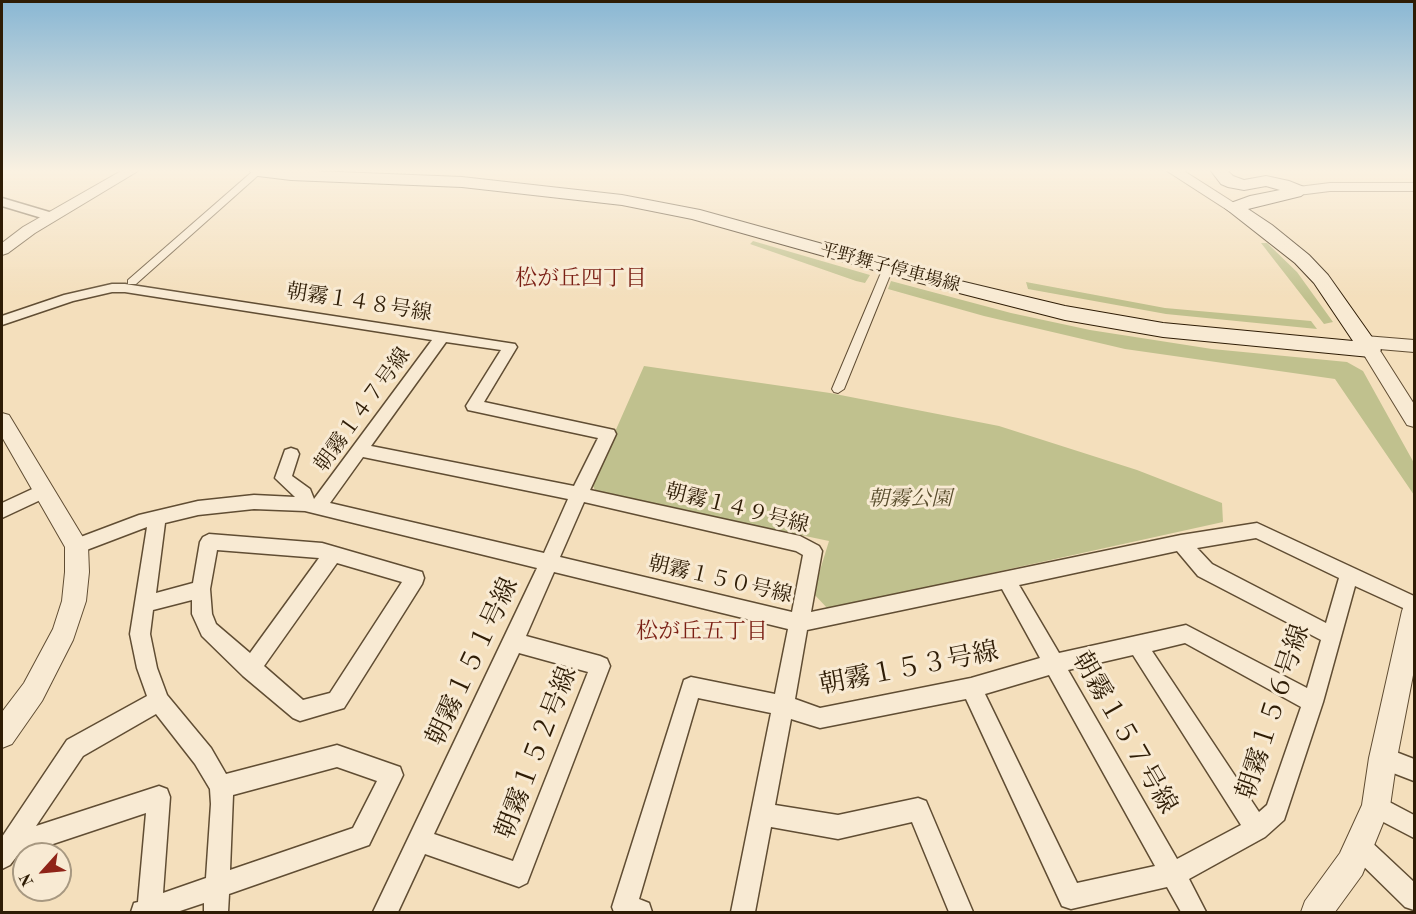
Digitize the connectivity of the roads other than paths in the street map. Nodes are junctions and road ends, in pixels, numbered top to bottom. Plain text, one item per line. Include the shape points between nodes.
1 (41, 214) edge
2 (58, 214) edge
3 (210, 214) edge
4 (692, 214) edge
5 (708, 214) edge
6 (1243, 214) edge
7 (52, 217) junction
8 (2, 250) edge
9 (888, 268) junction
10 (132, 282) dead end
11 (2, 321) edge
12 (442, 337) junction
13 (1367, 346) junction
14 (1414, 346) edge
15 (1414, 353) edge
16 (838, 389) dead end
17 (2, 420) edge
18 (1414, 420) edge
19 (608, 434) joint
20 (359, 450) junction
21 (291, 454) dead end
22 (43, 491) junction
23 (579, 494) junction
24 (311, 506) junction
25 (2, 511) edge
26 (157, 518) junction
27 (1181, 543) junction
28 (76, 546) junction
29 (333, 554) junction
30 (549, 563) junction
31 (1349, 574) junction
32 (1007, 581) junction
33 (201, 589) junction
34 (144, 604) junction
35 (1414, 605) edge
36 (1414, 611) edge
37 (801, 623) junction
38 (1330, 635) junction
39 (514, 642) junction
40 (1138, 646) junction
41 (1054, 664) junction
42 (250, 669) junction
43 (971, 688) junction
44 (159, 701) junction
45 (1313, 702) junction
46 (784, 705) junction
47 (2, 734) edge
48 (1383, 758) junction
49 (1414, 770) edge
50 (221, 787) junction
51 (1376, 806) junction
52 (763, 814) junction
53 (1414, 827) edge
54 (1257, 829) junction
55 (419, 840) junction
56 (1359, 846) junction
57 (5, 852) edge
58 (1173, 874) junction
59 (218, 887) junction
60 (1414, 898) edge
61 (632, 910) edge
62 (146, 912) edge
63 (216, 912) edge
64 (385, 912) edge
65 (743, 912) edge
66 (961, 912) edge
67 (1194, 912) edge
68 (1316, 912) edge

1 - 7 street
2 - 7 street
3 - 10 street
4 - 9 main road, 平野舞子停車場線
5 - 13 main road, 平野舞子停車場線 via 1075,310 1161,326
6 - 13 main road via 1302,259 1321,279
7 - 8 street
9 - 13 main road, 平野舞子停車場線 via 1021,303 1163,330
9 - 16 street
11 - 12 street, 朝霧１４８号線 via 69,298 125,288
12 - 19 street, 朝霧１４８号線 via 510,347 474,406
12 - 20 street, 朝霧１４７号線
13 - 14 street
13 - 15 street
13 - 18 street
17 - 22 street
19 - 23 street, 朝霧１５１号線
20 - 23 street, 朝霧１４９号線
20 - 24 street, 朝霧１４７号線
21 - 24 street via 283,478 304,494
22 - 25 street
22 - 28 street
23 - 30 street, 朝霧１５１号線
23 - 37 street, 朝霧１４９号線 via 800,544 813,551
24 - 26 street, 朝霧１５０号線 via 254,502 198,508
24 - 30 street, 朝霧１５０号線
26 - 28 street, 朝霧１５０号線
26 - 34 street
27 - 31 street, 朝霧１５０号線 via 1257,530
27 - 32 street, 朝霧１５０号線
27 - 38 street via 1205,570
28 - 47 street via 74,602 64,632 33,692
29 - 33 street via 209,542
29 - 42 street
29 - 42 street via 415,578 337,701 300,711
30 - 37 street, 朝霧１５０号線
30 - 39 street, 朝霧１５１号線
31 - 35 street, 朝霧１５０号線
31 - 38 street, 朝霧１５６号線
32 - 37 street, 朝霧１５０号線
32 - 41 street, 朝霧１５７号線
33 - 34 street
33 - 42 street via 202,614 209,630
34 - 44 street via 140,634
36 - 48 street
37 - 46 street, 朝霧１４９号線
38 - 45 street, 朝霧１５６号線
39 - 55 street, 朝霧１５１号線
39 - 55 street, 朝霧１５２号線 via 600,666 519,875
40 - 41 street, 朝霧１５３号線
40 - 45 street, 朝霧１５３号線 via 1186,634
40 - 54 street
41 - 43 street, 朝霧１５３号線
41 - 58 street, 朝霧１５７号線
43 - 46 street, 朝霧１５３号線 via 820,718
43 - 58 street, 朝霧１５６号線 via 1071,897
44 - 50 street via 203,756
44 - 57 street via 75,748
45 - 54 street, 朝霧１５６号線 via 1276,812
46 - 52 street, 朝霧１４９号線
46 - 61 street, 朝霧１５３号線 via 691,687
48 - 49 street
48 - 51 street
50 - 59 street
50 - 59 street via 337,756 392,775 361,837
51 - 53 street
51 - 56 street
52 - 65 street, 朝霧１４９号線
52 - 66 street via 838,827 918,809
54 - 58 street, 朝霧１５６号線
55 - 64 street, 朝霧１５１号線
56 - 60 street
56 - 68 street via 1351,864
57 - 62 street via 159,797
58 - 67 street, 朝霧１５７号線
59 - 62 street
59 - 63 street

